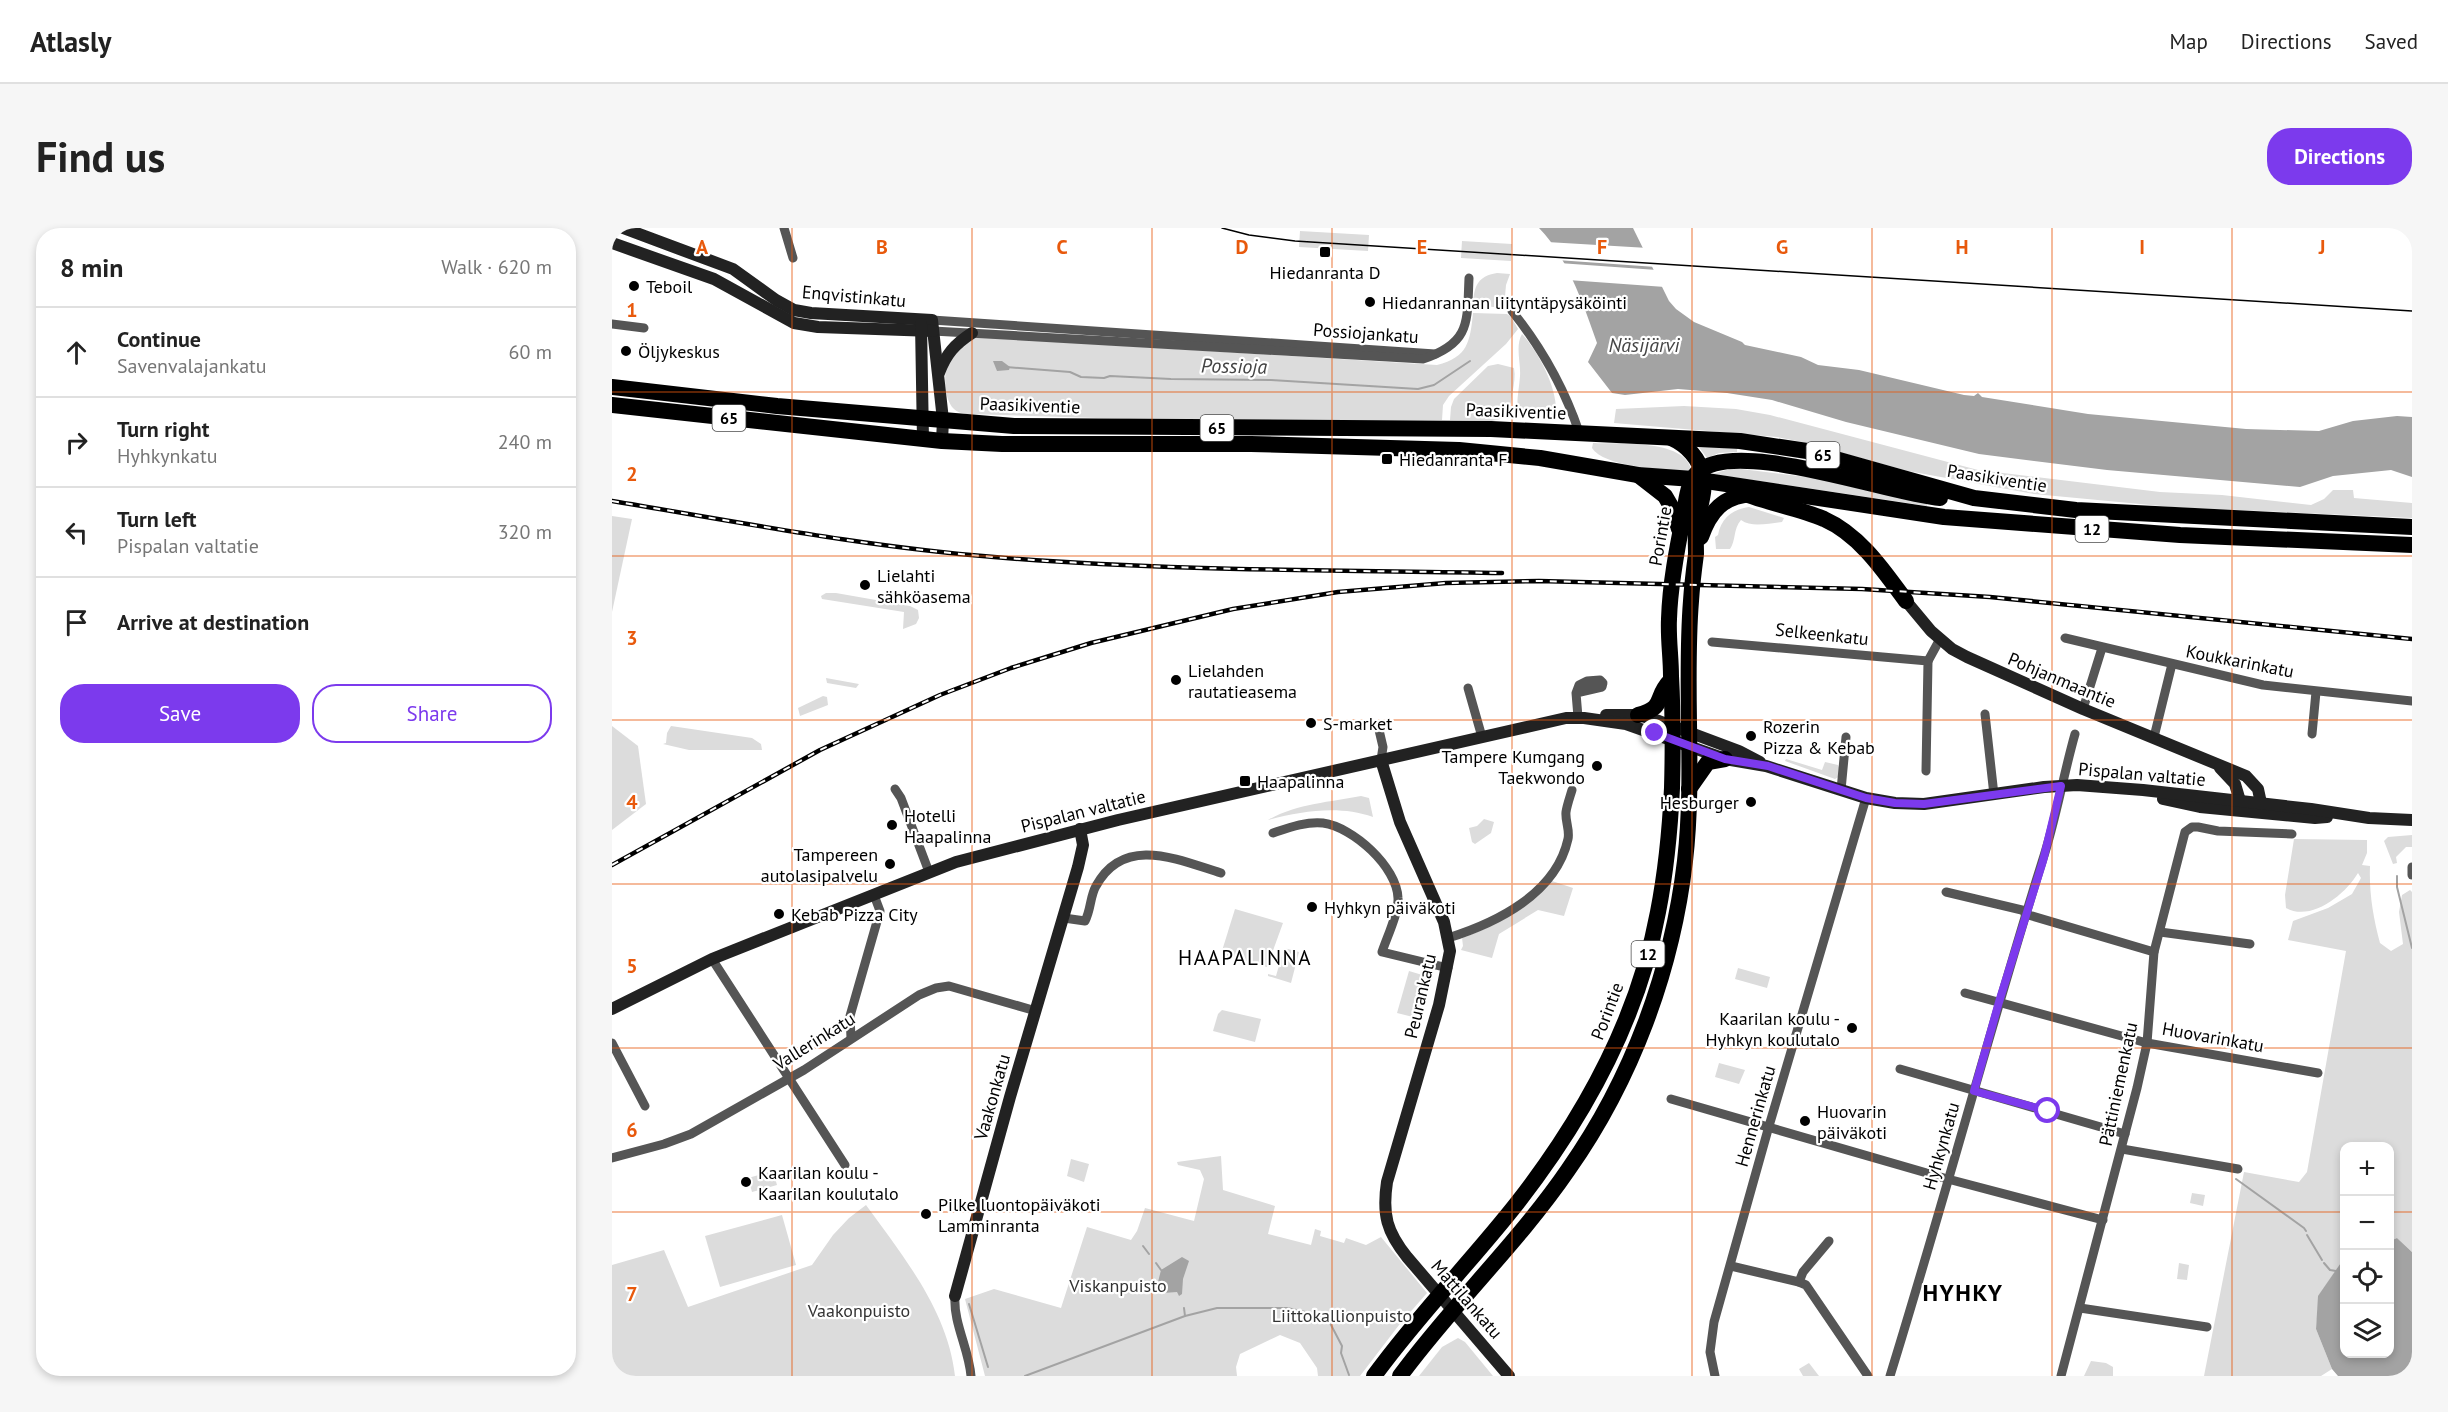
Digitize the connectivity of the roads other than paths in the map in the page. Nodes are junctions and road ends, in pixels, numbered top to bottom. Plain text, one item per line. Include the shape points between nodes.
1 (623, 228) edge
2 (784, 228) edge
3 (612, 243) edge
4 (793, 258) dead end
5 (1469, 278) dead end
6 (1512, 311) dead end
7 (612, 324) edge
8 (927, 326) junction
9 (644, 328) dead end
10 (972, 333) junction
11 (1437, 354) junction
12 (937, 376) junction
13 (612, 387) edge
14 (612, 405) edge
15 (923, 418) junction
16 (943, 420) junction
17 (1579, 432) junction
18 (1668, 436) junction
19 (923, 440) junction
20 (942, 441) junction
21 (1638, 475) junction
22 (1699, 477) junction
23 (1729, 486) junction
24 (1774, 491) junction
25 (1745, 494) junction
26 (1974, 498) junction
27 (2412, 526) edge
28 (1680, 532) junction
29 (2412, 545) edge
30 (1696, 552) junction
31 (1906, 601) joint
32 (2065, 638) dead end
33 (1940, 639) junction
34 (1712, 642) dead end
35 (2102, 648) junction
36 (1928, 661) junction
37 (2172, 664) junction
38 (1671, 679) junction
39 (1468, 688) dead end
40 (2316, 692) junction
41 (1576, 693) dead end
42 (2412, 701) edge
43 (2082, 709) junction
44 (1986, 714) dead end
45 (1638, 715) junction
46 (1581, 717) junction
47 (1378, 730) dead end
48 (1672, 732) junction
49 (2075, 734) dead end
50 (2312, 734) dead end
51 (1482, 736) junction
52 (1846, 737) dead end
53 (2154, 737) junction
54 (1688, 739) junction
55 (1725, 759) junction
56 (1381, 760) junction
57 (1766, 766) junction
58 (2219, 767) junction
59 (1926, 771) dead end
60 (2061, 786) junction
61 (895, 789) dead end
62 (1689, 789) junction
63 (1572, 790) dead end
64 (1841, 790) junction
65 (2143, 790) junction
66 (1994, 795) junction
67 (1866, 798) junction
68 (2240, 801) junction
69 (2261, 803) junction
70 (2346, 815) junction
71 (2412, 820) edge
72 (1080, 829) junction
73 (1273, 833) dead end
74 (2292, 834) dead end
75 (2412, 867) edge
76 (928, 872) junction
77 (1221, 873) dead end
78 (2412, 875) edge
79 (1946, 892) dead end
80 (874, 895) junction
81 (2026, 913) junction
82 (1064, 918) junction
83 (2160, 933) junction
84 (1448, 938) junction
85 (2250, 944) dead end
86 (2154, 952) junction
87 (712, 959) junction
88 (1448, 968) junction
89 (1965, 993) dead end
90 (1999, 1002) junction
91 (612, 1009) edge
92 (1036, 1011) junction
93 (851, 1038) junction
94 (612, 1043) edge
95 (2147, 1043) junction
96 (1900, 1069) dead end
97 (2318, 1073) dead end
98 (789, 1077) junction
99 (1974, 1091) junction
100 (1671, 1099) dead end
101 (645, 1106) dead end
102 (1768, 1126) junction
103 (2126, 1134) junction
104 (2122, 1149) junction
105 (612, 1158) edge
106 (845, 1165) dead end
107 (2238, 1169) dead end
108 (1948, 1179) junction
109 (2103, 1220) junction
110 (1829, 1241) dead end
111 (1398, 1245) joint
112 (1731, 1266) junction
113 (1800, 1282) junction
114 (955, 1296) joint
115 (2080, 1308) junction
116 (2207, 1327) dead end
117 (971, 1376) edge
118 (1374, 1376) edge
119 (1400, 1376) edge
120 (1509, 1376) edge
121 (1715, 1376) edge
122 (1868, 1376) edge
123 (1890, 1376) edge
124 (2061, 1376) edge

1 - 8 main road, Enqvistinkatu via 732,269 794,310
2 - 4 street
3 - 8 main road, Enqvistinkatu via 714,279 794,323 818,327
5 - 11 street via 1463,332 1452,346
6 - 17 street via 1529,332 1563,391
7 - 9 street
8 - 10 street, Possiojankatu
8 - 11 street, Possiojankatu
8 - 12 main road
8 - 15 main road, Enqvistinkatu
10 - 11 street, Possiojankatu via 1424,360
10 - 12 main road via 955,344
12 - 16 main road
13 - 15 highway, Paasikiventie / 65
14 - 19 highway, Paasikiventie / 65
15 - 16 highway, Paasikiventie / 65
15 - 19 main road, Enqvistinkatu
16 - 17 highway, Paasikiventie / 65 via 1025,426
16 - 20 main road
17 - 18 highway, Paasikiventie / 65
18 - 22 highway via 1693,455
18 - 26 highway, Paasikiventie / 65 via 1763,443 1807,451
19 - 20 highway, Paasikiventie / 65
20 - 21 highway, Paasikiventie / 65 via 1460,450 1540,458
21 - 22 highway, Paasikiventie / 65
21 - 28 highway via 1669,502
22 - 23 highway, Paasikiventie / 65
22 - 26 highway, 12 via 1713,463 1743,460 1800,468 1905,493
22 - 28 highway, Porintie / 12
22 - 30 highway
23 - 24 highway, Paasikiventie / 65
23 - 25 highway
24 - 25 highway, 12
24 - 29 highway, Paasikiventie / 12 via 1979,520 2192,536
25 - 30 highway, 12 via 1717,507 1708,518
25 - 31 highway via 1837,526 1863,547
26 - 27 highway, Paasikiventie / 12 via 2076,510
28 - 38 highway, Porintie / 12 via 1669,619
30 - 54 highway, 12 via 1689,640
31 - 33 main road, Pohjanmaantie
32 - 35 street, Koukkarinkatu
33 - 36 street
33 - 43 main road, Pohjanmaantie via 1984,666
34 - 36 street, Selkeenkatu
35 - 37 street, Koukkarinkatu
35 - 43 street
36 - 59 street
37 - 40 street, Koukkarinkatu via 2263,685
37 - 53 street
38 - 45 highway via 1662,689 1655,709
38 - 48 highway, Porintie / 12
39 - 51 street
40 - 42 street, Koukkarinkatu
40 - 50 street
41 - 46 street
43 - 53 main road, Pohjanmaantie
44 - 66 street
45 - 46 main road, Pispalan valtatie
45 - 48 main road, Pispalan valtatie
46 - 48 main road, Pispalan valtatie
46 - 51 main road, Pispalan valtatie
47 - 56 street via 1383,747
48 - 54 main road, Pispalan valtatie
48 - 118 highway, Porintie / 12 via 1668,851 1658,916 1610,1057 1552,1156
49 - 60 street, Hyhkynkatu
51 - 56 main road, Pispalan valtatie
52 - 64 street
53 - 58 main road, Pohjanmaantie
54 - 55 main road, Pispalan valtatie
54 - 57 main road, Pispalan valtatie via 1739,751
54 - 62 highway, 12
55 - 57 main road, Pispalan valtatie
55 - 62 highway via 1708,762
56 - 72 main road, Pispalan valtatie
56 - 84 main road, Peurankatu via 1400,822 1438,905
57 - 64 main road, Pispalan valtatie
58 - 68 main road, Pohjanmaantie via 2235,784
58 - 69 main road, Pohjanmaantie via 2246,776 2258,789
60 - 65 main road, Pispalan valtatie
60 - 66 main road, Pispalan valtatie
60 - 81 street, Hyhkynkatu
61 - 76 street
62 - 119 highway, 12 via 1685,862 1667,952 1629,1065 1567,1172
63 - 84 street via 1566,813 1568,839 1552,873 1510,912 1480,928
64 - 67 main road, Pispalan valtatie
65 - 68 main road, Pispalan valtatie
65 - 70 main road via 2200,807 2315,818
66 - 67 main road, Pispalan valtatie via 1912,805
67 - 102 street, Hennerinkatu
68 - 69 main road, Pispalan valtatie
69 - 70 main road, Pispalan valtatie
70 - 71 main road, Pispalan valtatie
72 - 76 main road, Pispalan valtatie
72 - 82 main road, Vaakonkatu via 1082,851
73 - 88 street via 1324,823 1362,841 1384,863 1398,897 1383,952
74 - 83 street, Pättiniemenkatu via 2198,827 2185,832
75 - 78 street
76 - 80 main road, Pispalan valtatie
77 - 82 street via 1156,854 1123,859 1095,886 1085,921
79 - 81 street
80 - 87 main road, Pispalan valtatie
80 - 93 street via 880,911 850,1016
81 - 86 street
81 - 90 street, Hyhkynkatu
82 - 92 main road, Vaakonkatu
83 - 85 street
83 - 86 street, Pättiniemenkatu
84 - 88 main road, Peurankatu
86 - 95 street, Pättiniemenkatu
87 - 91 main road, Pispalan valtatie
87 - 98 street
88 - 111 main road, Peurankatu via 1387,1182 1387,1221
89 - 90 street, Huovarinkatu
90 - 95 street, Huovarinkatu
90 - 99 street, Hyhkynkatu
92 - 93 street, Vallerinkatu via 960,988 936,988
92 - 114 main road, Vaakonkatu
93 - 98 street, Vallerinkatu
94 - 101 street
95 - 97 street, Huovarinkatu
95 - 103 street, Pättiniemenkatu
96 - 99 street
98 - 105 street, Vallerinkatu via 690,1134
98 - 106 street
99 - 103 street
99 - 108 street, Hyhkynkatu
100 - 102 street
102 - 108 street
102 - 112 street, Hennerinkatu
103 - 104 street, Pättiniemenkatu
104 - 107 street
104 - 109 street, Pättiniemenkatu
108 - 109 street
108 - 123 street, Hyhkynkatu
109 - 115 street, Pättiniemenkatu
110 - 113 street via 1803,1272
111 - 120 main road, Mattilankatu
112 - 113 street
112 - 121 street, Hennerinkatu via 1711,1338
113 - 122 street via 1806,1285
114 - 117 street, Vaakonkatu via 954,1307
115 - 116 street
115 - 124 street, Pättiniemenkatu

